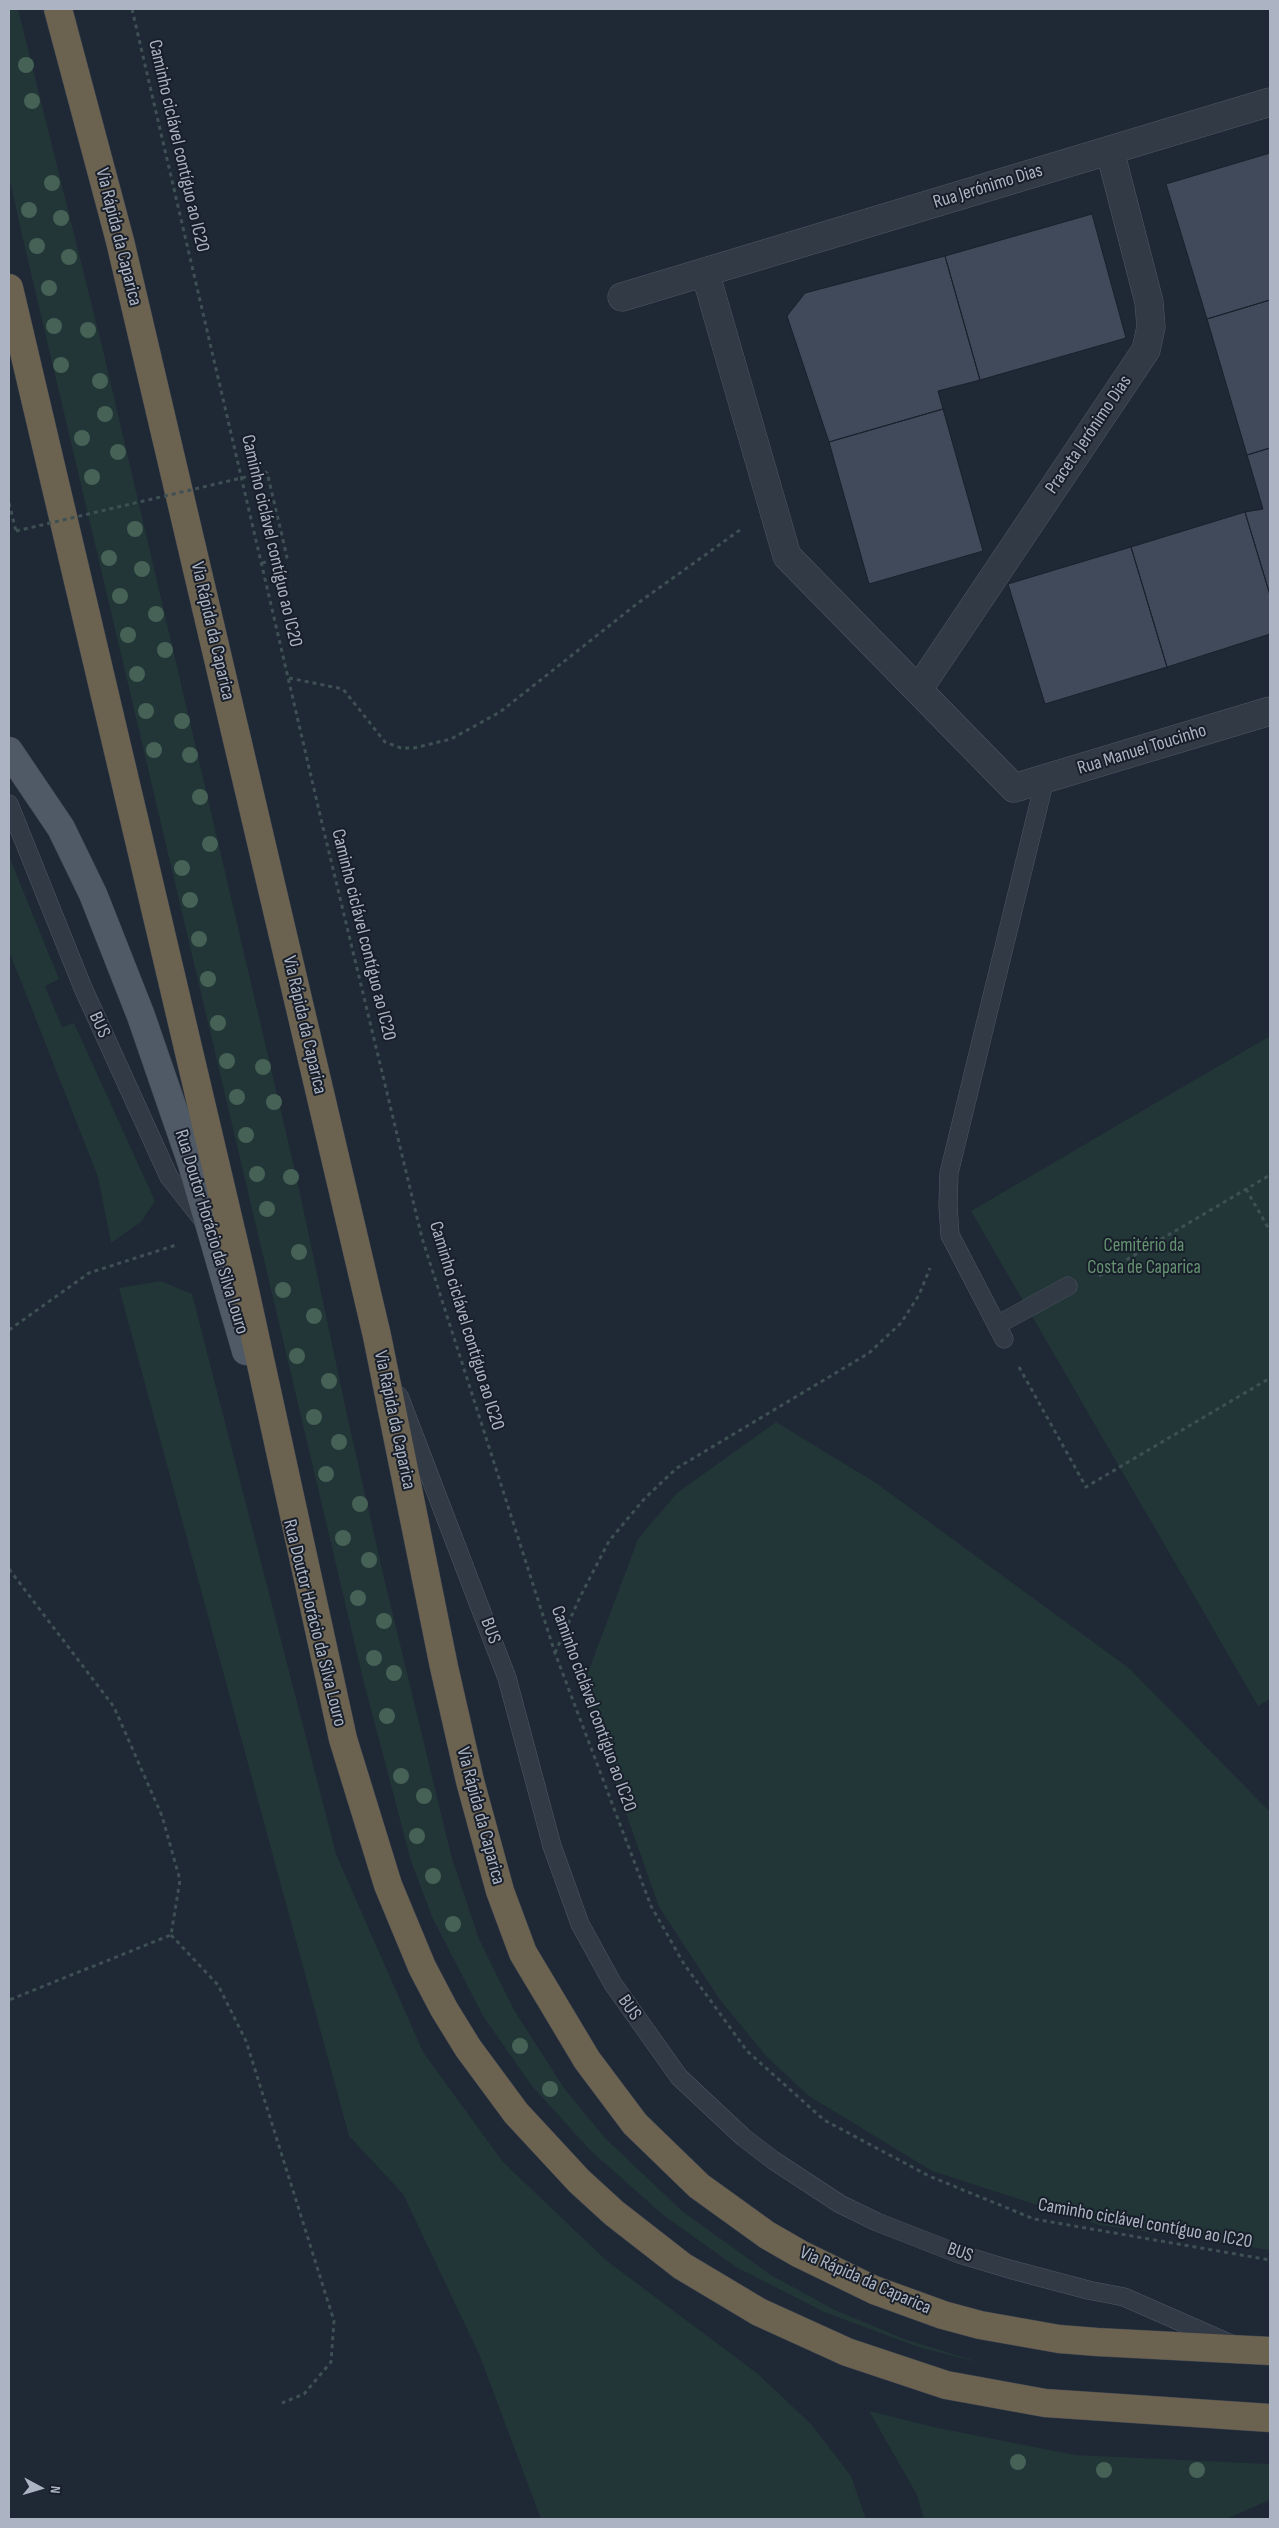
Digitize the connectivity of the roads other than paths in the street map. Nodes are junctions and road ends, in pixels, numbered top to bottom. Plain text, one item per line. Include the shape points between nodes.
1 (58, 9) edge
2 (1270, 102) edge
3 (1110, 151) junction
4 (705, 272) junction
5 (9, 288) edge
6 (622, 297) dead end
7 (918, 690) junction
8 (1270, 711) edge
9 (9, 751) edge
10 (1045, 779) junction
11 (9, 804) edge
12 (213, 1232) junction
13 (1068, 1286) dead end
14 (376, 1336) junction
15 (343, 1739) junction
16 (1243, 2349) junction
17 (1270, 2351) edge
18 (1270, 2418) edge

1 - 14 highway, Via Rápida da Caparica via 120,240
2 - 3 street, Rua Jerónimo Dias
3 - 4 street, Rua Jerónimo Dias
3 - 7 street, Praceta Jerónimo Dias via 1149,302 1151,327 1146,350
4 - 6 street, Rua Jerónimo Dias
4 - 7 street via 787,556
5 - 15 highway via 242,1277
7 - 10 street, Rua Manuel Toucinho via 1014,788
8 - 10 street, Rua Manuel Toucinho
9 - 12 main road, Rua Doutor Horácio da Silva Louro via 62,828 94,894 141,1016
10 - 13 lane via 950,1173 948,1205 950,1235 1001,1332
11 - 12 lane, BUS via 83,988 169,1176
12 - 15 main road, Rua Doutor Horácio da Silva Louro via 245,1345
14 - 16 lane, BUS via 507,1678 552,1846 580,1924 612,1984 679,2077 743,2137 773,2160 840,2204 877,2222 959,2254 1124,2297
14 - 16 highway, Via Rápida da Caparica via 446,1676 470,1782 500,1891 523,1953 549,1998 587,2060 635,2124 699,2186 768,2235 835,2272 906,2302 980,2325 1059,2338
15 - 18 highway via 404,1926 444,2009 468,2048 516,2113 579,2181 682,2266 759,2312 805,2334 855,2355 946,2385 1045,2403
16 - 17 highway, Via Rápida da Caparica

